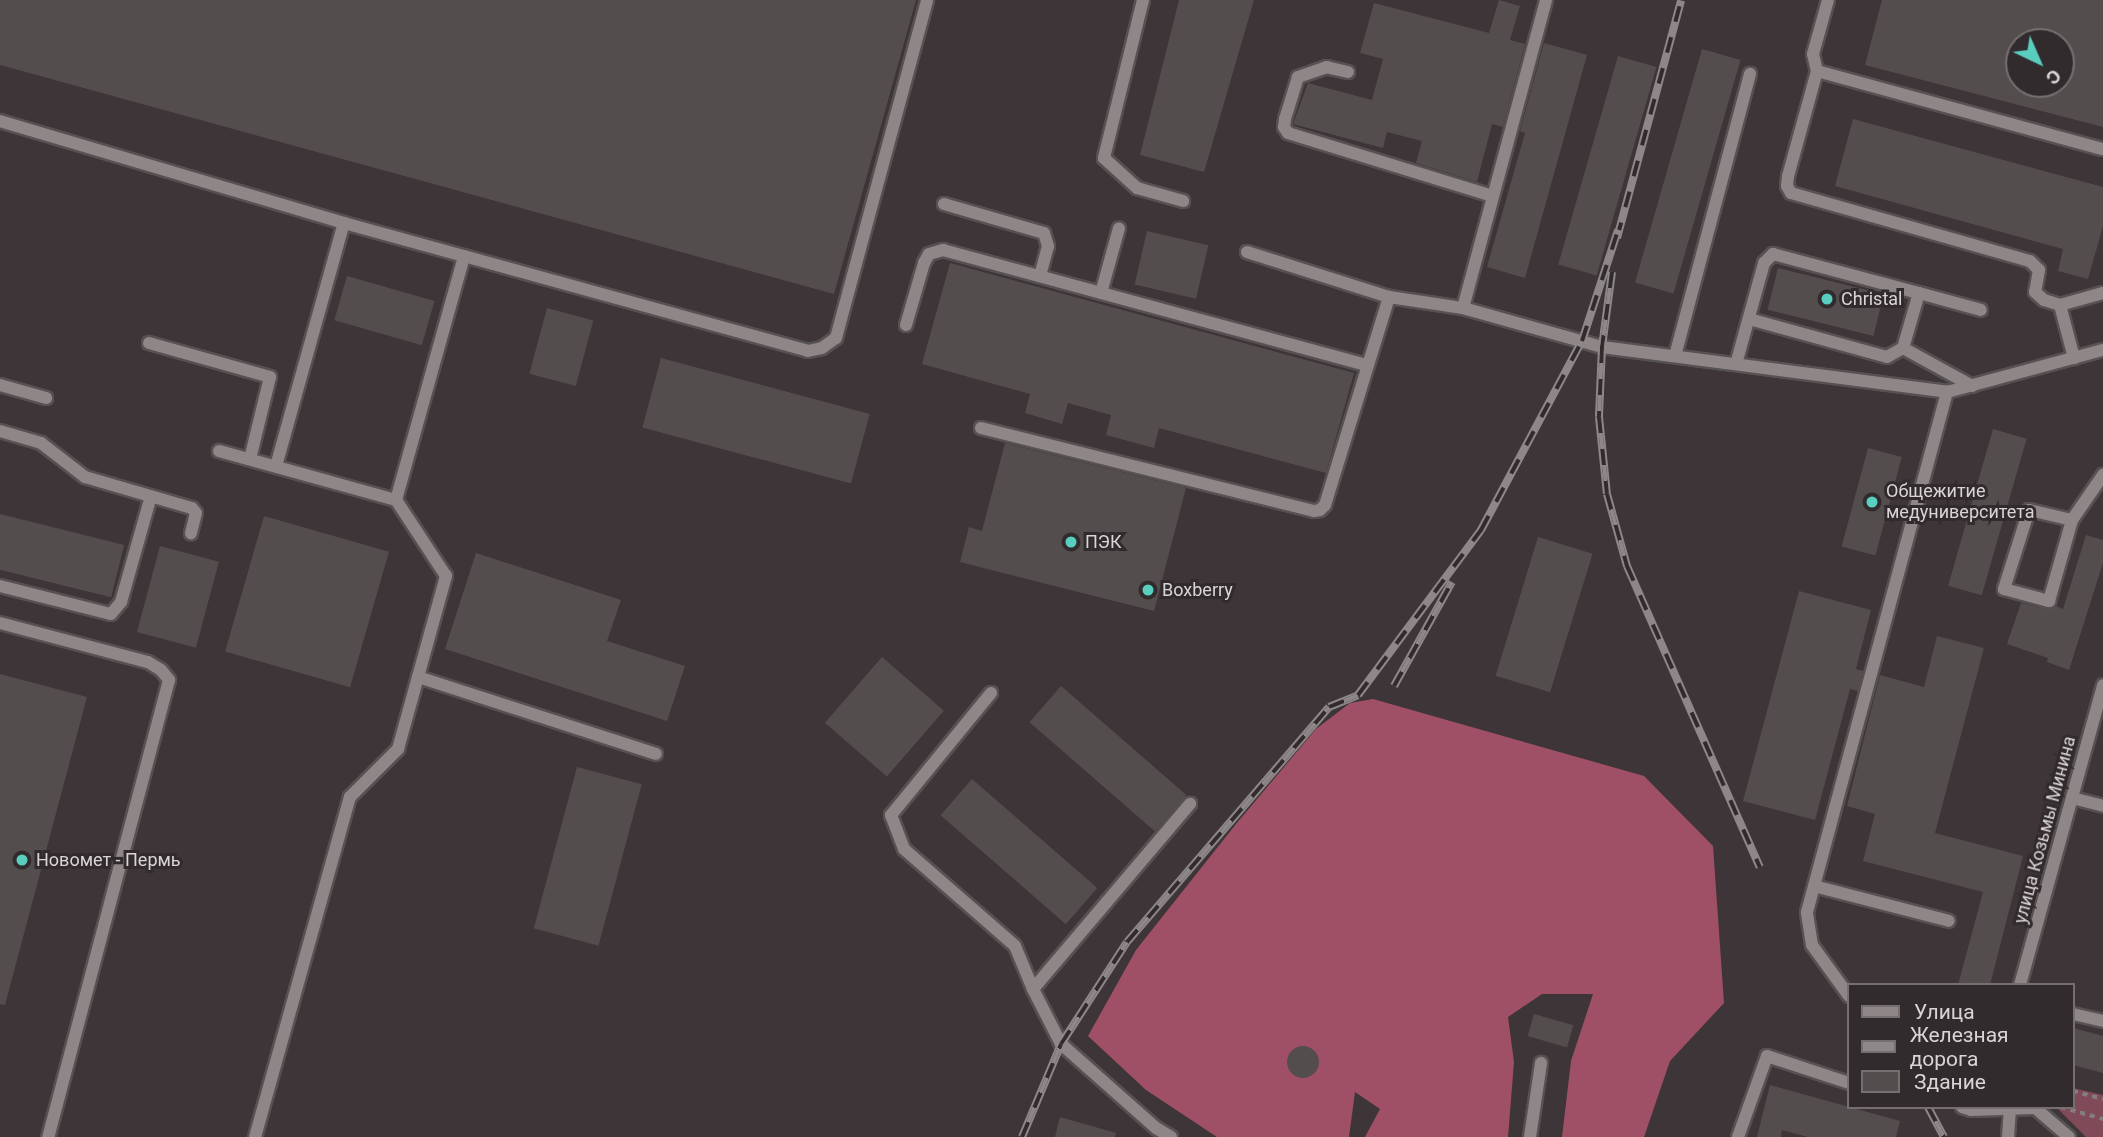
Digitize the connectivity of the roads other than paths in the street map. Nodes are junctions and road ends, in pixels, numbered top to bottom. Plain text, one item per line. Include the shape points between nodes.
1 (927, 0) edge
2 (1143, 0) edge
3 (1546, 0) edge
4 (1828, 0) edge
5 (1817, 71) junction
6 (1349, 72) dead end
7 (1749, 74) dead end
8 (0, 121) edge
9 (2103, 149) edge
10 (1493, 196) junction
11 (1183, 201) dead end
12 (944, 204) dead end
13 (344, 223) junction
14 (1119, 228) dead end
15 (1247, 252) dead end
16 (464, 256) junction
17 (1040, 276) junction
18 (1101, 293) junction
19 (1919, 293) junction
20 (2103, 293) edge
21 (1389, 296) junction
22 (2060, 305) junction
23 (1463, 308) junction
24 (1981, 310) dead end
25 (1749, 319) junction
26 (906, 325) dead end
27 (149, 343) dead end
28 (1903, 348) junction
29 (2103, 350) edge
30 (1675, 356) junction
31 (2074, 358) junction
32 (1736, 364) junction
33 (1367, 365) junction
34 (0, 385) edge
35 (1972, 386) junction
36 (1947, 392) junction
37 (46, 398) dead end
38 (981, 428) dead end
39 (0, 431) edge
40 (219, 451) dead end
41 (250, 459) junction
42 (276, 466) junction
43 (2103, 475) edge
44 (151, 496) junction
45 (396, 500) junction
46 (2072, 520) junction
47 (191, 533) dead end
48 (0, 586) edge
49 (0, 623) edge
50 (418, 677) junction
51 (2103, 685) edge
52 (991, 693) dead end
53 (2099, 714) edge
54 (656, 754) dead end
55 (2072, 798) junction
56 (1190, 804) dead end
57 (2103, 806) edge
58 (1814, 887) junction
59 (1949, 921) dead end
60 (2021, 983) edge
61 (1033, 989) junction
62 (1848, 995) edge
63 (2075, 1014) edge
64 (2103, 1021) edge
65 (1541, 1063) dead end
66 (1848, 1083) edge
67 (1968, 1109) edge
68 (2010, 1109) edge
69 (2035, 1109) edge
70 (48, 1137) edge
71 (255, 1137) edge
72 (1171, 1137) edge
73 (1530, 1137) edge
74 (1738, 1137) edge
75 (2008, 1137) edge
76 (2069, 1137) edge

1 - 16 street via 836,338 822,348 808,351
2 - 11 street via 1104,158 1137,188
3 - 10 street
4 - 5 street via 1813,54
5 - 9 street
5 - 22 street via 1788,176 1791,193 2030,261 2039,270 2035,292
6 - 10 street via 1327,67 1298,77 1285,119 1288,133
7 - 30 street
8 - 13 street
10 - 23 street
12 - 17 street via 1044,233 1048,246
13 - 16 street
13 - 42 street
14 - 18 street
15 - 21 street
16 - 45 street
17 - 18 street
17 - 26 street via 936,250 924,263
18 - 33 street
19 - 24 street
19 - 25 street via 1773,254 1764,263
19 - 28 street
20 - 22 street
21 - 23 street
21 - 33 street
22 - 31 street
23 - 30 street via 1602,347
25 - 28 street via 1887,357
25 - 32 street
27 - 41 street via 270,377
28 - 35 street
29 - 31 street
30 - 32 street
31 - 35 street
32 - 36 street
33 - 38 street via 1325,505 1314,511
34 - 37 street
35 - 36 street
36 - 58 street
39 - 44 street via 41,443 85,477
40 - 41 street
41 - 42 street
42 - 45 street
43 - 46 street
44 - 47 street via 192,508 196,513
44 - 48 street via 121,602 111,614
45 - 50 street via 446,576
46 - 46 street via 2029,510 2004,589 2049,601
49 - 70 street via 148,662 169,680
50 - 54 street
50 - 71 street via 398,749 350,797
51 - 53 street, улица Козьмы Минина
52 - 61 street via 891,815 904,849 1015,946
53 - 55 street, улица Козьмы Минина
55 - 57 street
55 - 60 street, улица Козьмы Минина
56 - 61 street
58 - 59 street
58 - 62 street via 1807,912 1812,944
61 - 72 street via 1061,1044
63 - 64 street
65 - 73 street
66 - 74 street via 1767,1056
67 - 68 street
68 - 75 street
69 - 76 street

